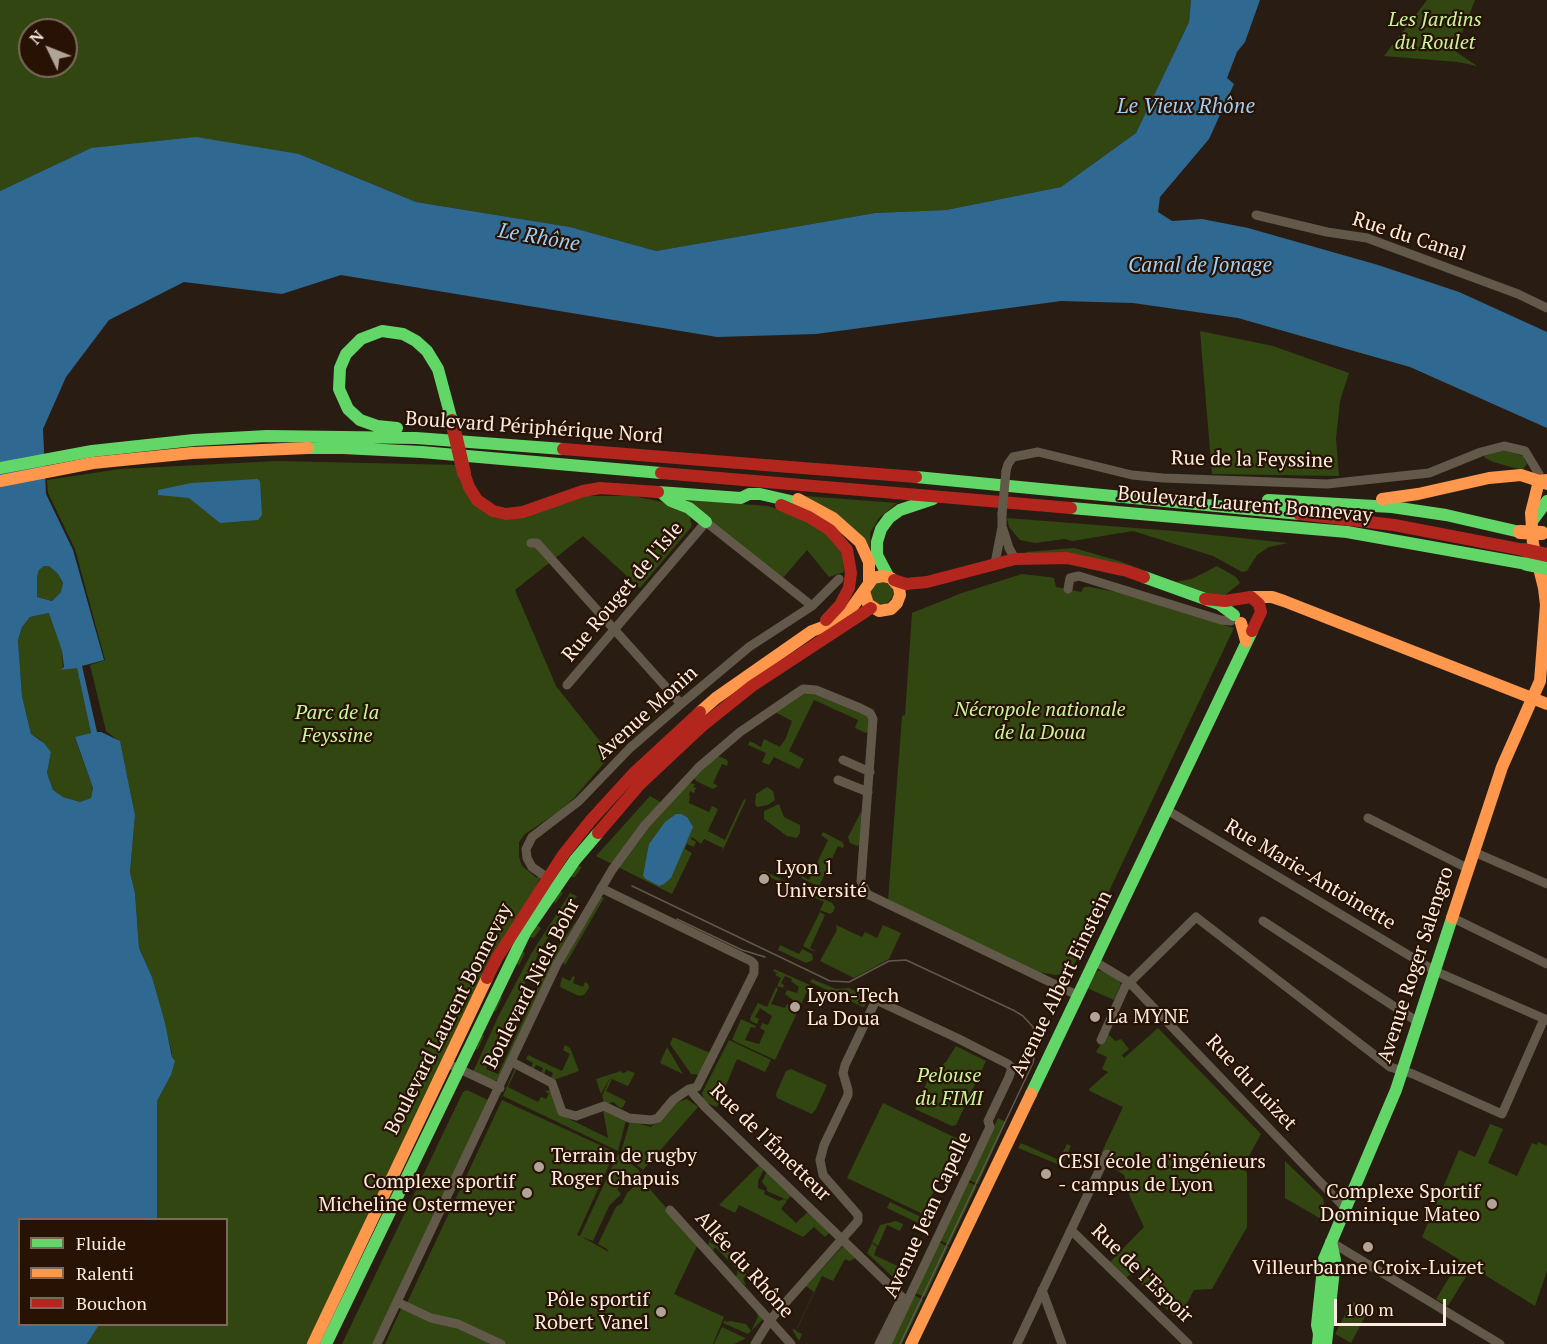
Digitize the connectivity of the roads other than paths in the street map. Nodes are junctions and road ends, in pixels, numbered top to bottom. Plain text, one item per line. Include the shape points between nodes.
1 (1256, 215) dead end
2 (1547, 308) edge
3 (482, 442) junction
4 (93, 457) junction
5 (0, 468) edge
6 (0, 481) edge
7 (770, 482) junction
8 (973, 482) joint
9 (1544, 482) edge
10 (660, 492) junction
11 (938, 497) junction
12 (741, 498) junction
13 (1129, 498) junction
14 (1547, 501) edge
15 (1336, 502) junction
16 (808, 505) junction
17 (706, 522) junction
18 (1002, 527) junction
19 (1535, 531) edge
20 (531, 543) dead end
21 (1547, 555) edge
22 (1526, 557) junction
23 (1015, 559) junction
24 (995, 563) junction
25 (1547, 568) edge
26 (891, 578) junction
27 (839, 579) dead end
28 (927, 582) junction
29 (866, 586) junction
30 (1068, 589) dead end
31 (1245, 597) junction
32 (899, 599) junction
33 (1206, 599) junction
34 (1284, 601) junction
35 (812, 606) junction
36 (871, 608) junction
37 (1259, 616) junction
38 (1237, 618) junction
39 (615, 629) junction
40 (813, 631) junction
41 (1246, 641) junction
42 (567, 685) dead end
43 (1541, 701) edge
44 (681, 704) junction
45 (843, 760) dead end
46 (870, 772) junction
47 (838, 780) dead end
48 (868, 792) junction
49 (1167, 810) junction
50 (1368, 819) dead end
51 (1474, 852) junction
52 (1469, 868) junction
53 (552, 881) junction
54 (1547, 884) edge
55 (601, 888) junction
56 (1453, 918) junction
57 (1263, 921) dead end
58 (1094, 961) junction
59 (1547, 964) edge
60 (1435, 971) junction
61 (1130, 982) junction
62 (1077, 995) junction
63 (1545, 1020) edge
64 (1418, 1022) junction
65 (1101, 1040) dead end
66 (512, 1062) junction
67 (453, 1066) junction
68 (1402, 1070) junction
69 (500, 1088) junction
70 (689, 1089) junction
71 (1107, 1154) dead end
72 (1345, 1208) junction
73 (670, 1210) dead end
74 (1071, 1230) junction
75 (842, 1239) junction
76 (1331, 1242) junction
77 (1042, 1290) junction
78 (904, 1300) junction
79 (397, 1302) junction
80 (770, 1320) junction
81 (313, 1344) edge
82 (326, 1344) edge
83 (377, 1344) edge
84 (501, 1344) edge
85 (755, 1344) edge
86 (791, 1344) edge
87 (879, 1344) edge
88 (887, 1344) edge
89 (911, 1344) edge
90 (1017, 1344) edge
91 (1062, 1344) edge
92 (1188, 1344) edge
93 (1318, 1344) edge
94 (1326, 1344) edge
95 (1500, 1344) edge

1 - 2 street, Rue du Canal via 1367,238
3 - 4 main road, Boulevard Périphérique Nord via 267,436 194,440
3 - 8 main road, Boulevard Périphérique Nord
3 - 10 main road, bridge via 467,434 377,426 360,420 348,409 339,388 345,354 361,339 382,331 416,341 438,369 452,421 464,472 469,487 477,500 493,511 523,512 592,489
4 - 5 main road
4 - 6 main road
4 - 7 main road, Boulevard Périphérique Nord via 343,448
7 - 11 main road, Boulevard Périphérique Nord
7 - 16 main road
8 - 13 main road, Boulevard Laurent Bonnevay
9 - 15 main road via 1521,476 1489,478 1400,498 1349,498
9 - 18 street, Rue de la Feyssine, bridge via 1525,451 1504,446 1429,473 1327,484 1132,475 1038,452 1013,457 1008,464
9 - 19 main road, Avenue Roger Salengro via 1531,513
10 - 12 main road
10 - 17 main road
11 - 22 main road, Boulevard Laurent Bonnevay via 1347,532
11 - 26 main road via 900,510 878,535 877,555
12 - 16 main road via 749,494 771,496
12 - 40 main road via 768,501 809,517 830,530 847,550 849,588 835,612
13 - 15 main road via 1143,494
13 - 22 main road, Boulevard Laurent Bonnevay via 1351,519 1437,533
14 - 19 main road via 1534,518
15 - 19 main road via 1416,510
16 - 29 main road via 838,522 860,542 869,562
17 - 35 street
17 - 39 street, Rue Rouget de l'Isle
18 - 23 street, Rue de la Feyssine
18 - 24 street, Rue de la Feyssine
19 - 43 main road, Avenue Roger Salengro via 1546,605
20 - 39 street via 537,543
21 - 22 main road, Boulevard Laurent Bonnevay, bridge
22 - 25 main road, Boulevard Laurent Bonnevay, bridge
23 - 24 main road
23 - 33 main road via 1083,560
24 - 28 main road
26 - 28 main road via 906,584
26 - 29 main road via 877,576
26 - 32 main road via 900,591
27 - 35 street, Avenue Monin
28 - 32 main road
29 - 36 main road via 865,600
29 - 40 main road, Boulevard Laurent Bonnevay via 851,609 836,622
30 - 38 street via 1070,578 1079,576 1221,620
31 - 33 main road
31 - 34 main road
31 - 37 main road via 1259,604
31 - 38 main road via 1234,605
32 - 36 main road, Boulevard Laurent Bonnevay via 887,611
33 - 38 main road
34 - 37 main road via 1264,606
34 - 43 main road
35 - 44 street, Avenue Monin via 749,648
36 - 53 main road, Boulevard Laurent Bonnevay via 752,686 689,737 621,804
37 - 38 main road via 1249,624
37 - 41 main road, Avenue Albert Einstein
38 - 41 main road
39 - 42 street, Rue Rouget de l'Isle
39 - 44 street
40 - 53 main road, Boulevard Laurent Bonnevay via 716,698 675,732 612,796
41 - 49 main road, Avenue Albert Einstein
43 - 51 main road, Avenue Roger Salengro via 1522,720
44 - 53 street, Avenue Monin via 630,748 579,801 527,843 527,858 532,867
45 - 46 street
46 - 48 street, Boulevard Niels Bohr
46 - 55 street, Boulevard Niels Bohr via 870,713 816,690 803,689 740,732 699,767 645,825
47 - 48 street
48 - 62 street, Boulevard Niels Bohr via 861,881 867,894
49 - 58 main road, Avenue Albert Einstein
49 - 60 street, Rue Marie-Antoinette
50 - 52 street
51 - 52 main road, Avenue Roger Salengro
51 - 54 street
52 - 56 main road, Avenue Roger Salengro
53 - 67 main road, Boulevard Laurent Bonnevay via 498,958
55 - 66 street, Boulevard Niels Bohr via 557,964
55 - 70 street, Rue de l'Émetteur via 754,964 754,973 697,1087
56 - 59 street
56 - 60 main road, Avenue Roger Salengro
57 - 64 street
58 - 61 street, Rue du Luizet
58 - 62 main road, Avenue Albert Einstein
60 - 63 street, Rue Marie-Antoinette
60 - 64 main road, Avenue Roger Salengro
61 - 65 street
61 - 68 street via 1196,917 1390,1067
61 - 72 street, Rue du Luizet
62 - 89 main road, Avenue Albert Einstein
63 - 68 street via 1502,1114
64 - 68 main road, Avenue Roger Salengro
66 - 69 street, Boulevard Niels Bohr
66 - 70 street via 552,1083 562,1112 576,1116 604,1106 629,1118 651,1120
67 - 69 street
67 - 81 main road, Boulevard Laurent Bonnevay
67 - 82 main road, Boulevard Laurent Bonnevay
68 - 72 main road, Avenue Roger Salengro
69 - 79 street, Boulevard Niels Bohr
70 - 75 street, Rue de l'Émetteur
71 - 74 street
72 - 76 main road, Avenue Roger Salengro
73 - 80 street, Allée du Rhône
74 - 77 street
74 - 92 street, Rue de l'Espoir
75 - 78 street, Rue de l'Émetteur
75 - 78 street, Avenue Jean Capelle via 859,1218 823,1175 820,1153 848,1095 845,1065 876,1000 1012,1068 988,1122 990,1127
75 - 80 street
76 - 93 main road, Avenue Roger Salengro via 1324,1259
76 - 94 main road, Avenue Roger Salengro via 1335,1260
76 - 95 street
77 - 90 street
77 - 91 street
78 - 87 street, Avenue Jean Capelle
78 - 88 street, Avenue Jean Capelle
79 - 83 street, Boulevard Niels Bohr
79 - 84 street
80 - 85 street
80 - 86 street, Allée du Rhône

